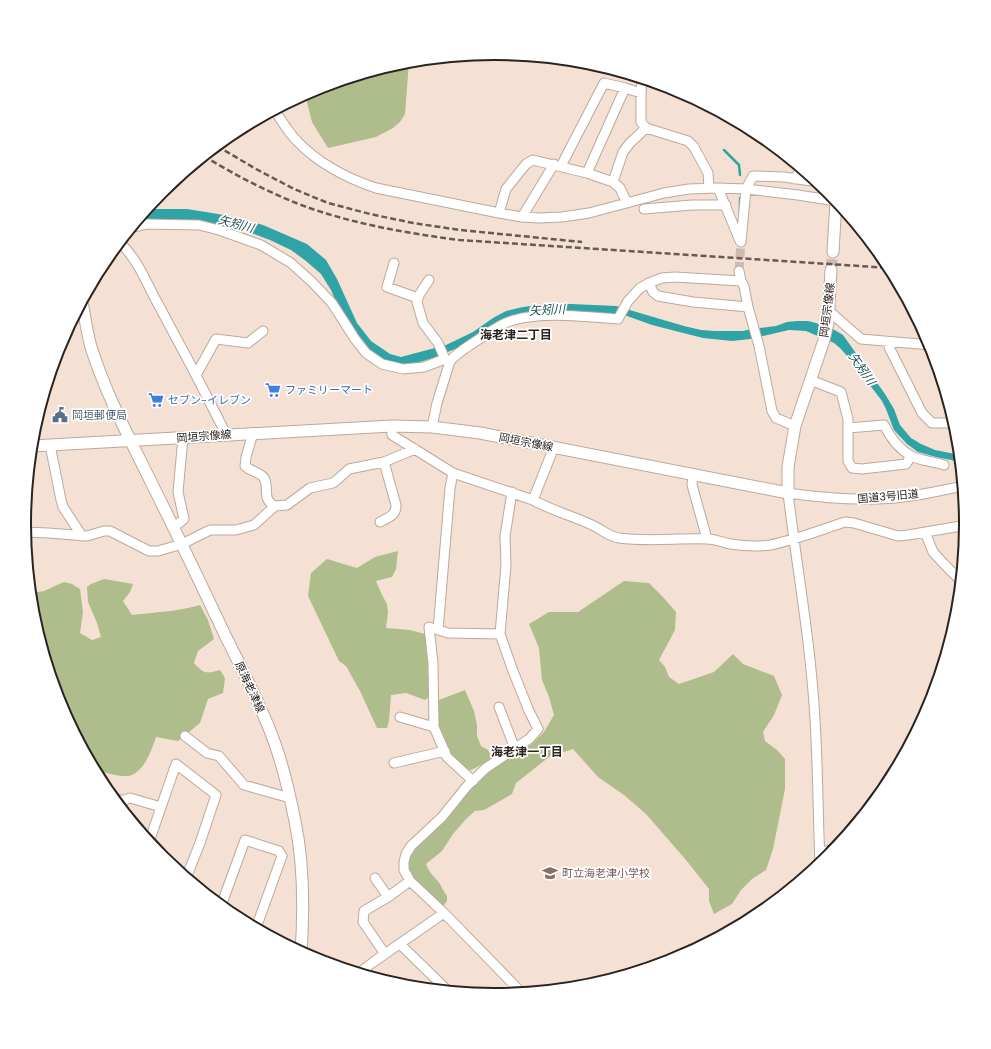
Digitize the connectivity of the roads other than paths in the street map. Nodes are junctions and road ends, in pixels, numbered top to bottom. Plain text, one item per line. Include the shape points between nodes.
1 (642, 84) edge
2 (625, 88) junction
3 (641, 93) junction
4 (278, 114) edge
5 (646, 128) junction
6 (557, 165) junction
7 (799, 172) edge
8 (587, 173) junction
9 (795, 179) junction
10 (808, 181) edge
11 (613, 182) junction
12 (714, 188) junction
13 (746, 188) junction
14 (689, 189) junction
15 (827, 200) edge
16 (627, 203) junction
17 (692, 205) junction
18 (726, 205) junction
19 (644, 209) dead end
20 (836, 209) edge
21 (499, 213) junction
22 (522, 217) junction
23 (140, 225) edge
24 (124, 247) edge
25 (833, 252) tunnel mouth
26 (394, 264) dead end
27 (831, 270) tunnel mouth
28 (739, 271) tunnel mouth
29 (429, 280) dead end
30 (741, 281) junction
31 (649, 283) junction
32 (418, 298) junction
33 (748, 307) junction
34 (84, 310) edge
35 (829, 311) junction
36 (263, 331) dead end
37 (889, 342) junction
38 (924, 344) edge
39 (447, 360) junction
40 (196, 375) junction
41 (810, 380) junction
42 (948, 423) edge
43 (392, 426) junction
44 (795, 426) junction
45 (432, 427) junction
46 (848, 428) junction
47 (253, 433) junction
48 (226, 434) junction
49 (183, 437) junction
50 (131, 440) junction
51 (50, 445) junction
52 (38, 446) edge
53 (554, 447) junction
54 (415, 449) junction
55 (911, 456) junction
56 (384, 462) junction
57 (944, 465) dead end
58 (453, 473) junction
59 (694, 475) junction
60 (958, 487) edge
61 (512, 492) junction
62 (788, 494) junction
63 (533, 500) junction
64 (275, 506) junction
65 (380, 522) dead end
66 (960, 526) edge
67 (174, 527) junction
68 (31, 532) edge
69 (925, 532) junction
70 (82, 536) junction
71 (707, 539) junction
72 (794, 539) junction
73 (182, 544) junction
74 (957, 576) edge
75 (438, 630) junction
76 (500, 634) junction
77 (498, 707) dead end
78 (400, 717) dead end
79 (434, 727) junction
80 (185, 736) dead end
81 (515, 749) junction
82 (445, 751) junction
83 (394, 763) dead end
84 (473, 781) junction
85 (290, 798) junction
86 (122, 800) edge
87 (161, 807) junction
88 (151, 836) edge
89 (826, 851) edge
90 (820, 852) junction
91 (820, 857) edge
92 (188, 873) edge
93 (374, 878) dead end
94 (410, 881) junction
95 (388, 897) junction
96 (223, 900) edge
97 (444, 913) junction
98 (258, 924) edge
99 (400, 944) junction
100 (301, 946) edge
101 (385, 954) junction
102 (364, 970) edge
103 (439, 982) junction
104 (436, 985) edge
105 (443, 986) edge
106 (517, 988) edge

1 - 3 street
2 - 3 street
2 - 6 street via 604,83
2 - 8 street
3 - 5 street via 641,122
4 - 21 street via 307,151 340,174 357,182
5 - 11 street via 623,152
5 - 12 street via 688,141 694,147
6 - 8 street
6 - 21 street via 533,160 526,164 506,189
6 - 22 street
7 - 9 street
8 - 11 street
9 - 10 street
9 - 13 street via 752,176
11 - 16 street via 620,188
12 - 13 street
12 - 14 street
12 - 18 street
13 - 15 street
13 - 18 street via 741,242
14 - 16 street
14 - 17 street
16 - 22 street via 562,217
17 - 18 street
17 - 19 street
20 - 25 main road
21 - 22 street
23 - 39 street via 199,225 261,244 291,263 312,282 332,303 366,353 382,364 403,369 424,367
24 - 40 street via 137,264
26 - 32 street via 387,287
27 - 35 main road, 岡垣宗像線
28 - 30 street
29 - 32 street
30 - 31 street via 675,277
30 - 33 street
31 - 33 street via 658,296
31 - 39 street via 640,288 628,301 618,319 563,315 513,320
32 - 39 street via 423,323
33 - 44 street via 760,346 772,411 776,418
34 - 50 main road, 原海老津線 via 90,345 100,374
35 - 37 street via 861,339
35 - 41 main road, 岡垣宗像線 via 824,340
36 - 40 street via 248,343 216,340
37 - 38 street
37 - 42 street via 889,347 922,413 932,423
39 - 45 street
40 - 48 street
41 - 44 main road, 岡垣宗像線
41 - 46 street via 841,392
43 - 45 main road, 岡垣宗像線
43 - 47 main road, 岡垣宗像線
43 - 54 street via 392,435
44 - 62 main road, 岡垣宗像線 via 788,467
45 - 53 main road, 岡垣宗像線
46 - 55 street via 884,425 900,448
46 - 55 street via 848,461 852,468 906,464
47 - 48 main road, 岡垣宗像線
47 - 64 street via 245,466 264,478 268,500
48 - 49 main road, 岡垣宗像線
49 - 50 main road, 岡垣宗像線
49 - 67 street via 178,492 184,519
50 - 51 main road, 岡垣宗像線
50 - 67 main road, 原海老津線
51 - 52 main road, 岡垣宗像線
51 - 70 street via 63,507
53 - 59 main road, 岡垣宗像線
53 - 63 street
54 - 56 street
54 - 58 street
55 - 57 street
56 - 64 street via 349,468 333,483 310,488 287,505
56 - 65 street via 396,511
58 - 61 street
58 - 75 street
59 - 62 main road, 岡垣宗像線
59 - 71 street via 692,485
60 - 62 street, 国道3号旧道 via 898,498 876,499 822,498
61 - 63 street
61 - 76 street via 505,536 506,565
62 - 72 street
63 - 71 street via 544,507 596,526 617,538
64 - 73 street via 254,525 236,530 210,530
66 - 69 street
67 - 73 main road, 原海老津線
68 - 70 street
69 - 72 street via 898,536 845,522
69 - 74 street via 933,552
70 - 73 street via 110,531 148,551 158,551
71 - 72 street via 754,546
72 - 90 street via 809,649 815,719
73 - 85 main road, 原海老津線 via 271,734
75 - 76 street via 448,633
75 - 79 street via 429,627 433,663
76 - 81 street via 538,729
77 - 81 street
78 - 79 street
79 - 82 street
80 - 85 street via 207,753 219,756 244,785
81 - 84 street via 486,768
82 - 83 street
82 - 84 street via 447,757
84 - 94 street via 442,817 411,846 404,862 404,870
85 - 100 main road, 原海老津線 via 297,829 302,881
86 - 87 street via 130,798
87 - 88 street
87 - 92 street via 176,764 216,795
89 - 90 street
90 - 91 street
93 - 95 street
94 - 95 street
94 - 97 street
95 - 101 street via 364,911 363,922
96 - 98 street via 245,840 279,851 282,856
97 - 99 street
97 - 106 street
99 - 101 street
99 - 103 street
101 - 102 street
103 - 104 street
103 - 105 street

